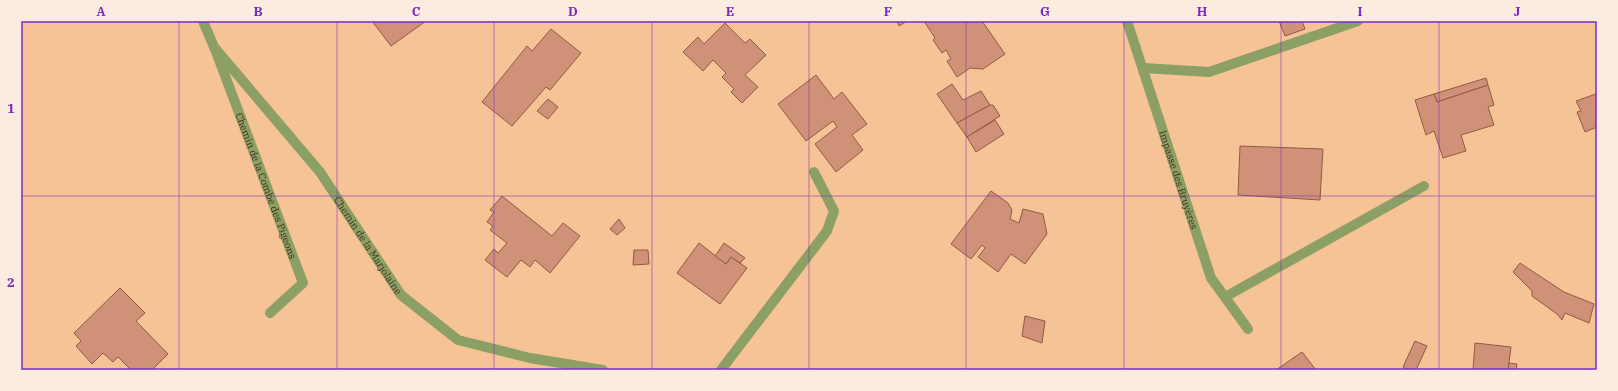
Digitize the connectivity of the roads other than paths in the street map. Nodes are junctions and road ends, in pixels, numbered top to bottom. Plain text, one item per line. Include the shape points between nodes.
1 (203, 21) edge
2 (1127, 21) edge
3 (1358, 21) edge
4 (214, 47) junction
5 (1143, 68) junction
6 (814, 172) dead end
7 (1424, 186) dead end
8 (1225, 297) junction
9 (270, 313) dead end
10 (1248, 328) dead end
11 (603, 370) edge
12 (721, 370) edge

1 - 4 street, Chemin de la Marjolaine
2 - 5 street, Impasse des Bruyères
3 - 5 street via 1209,72
4 - 9 street, Chemin de la Combe des Pigeons via 302,283
4 - 11 street, Chemin de la Marjolaine via 320,172 402,295 458,340 530,358
5 - 8 street, Impasse des Bruyères via 1211,278
6 - 12 street via 834,211 827,231
7 - 8 street
8 - 10 street, Impasse des Bruyères

